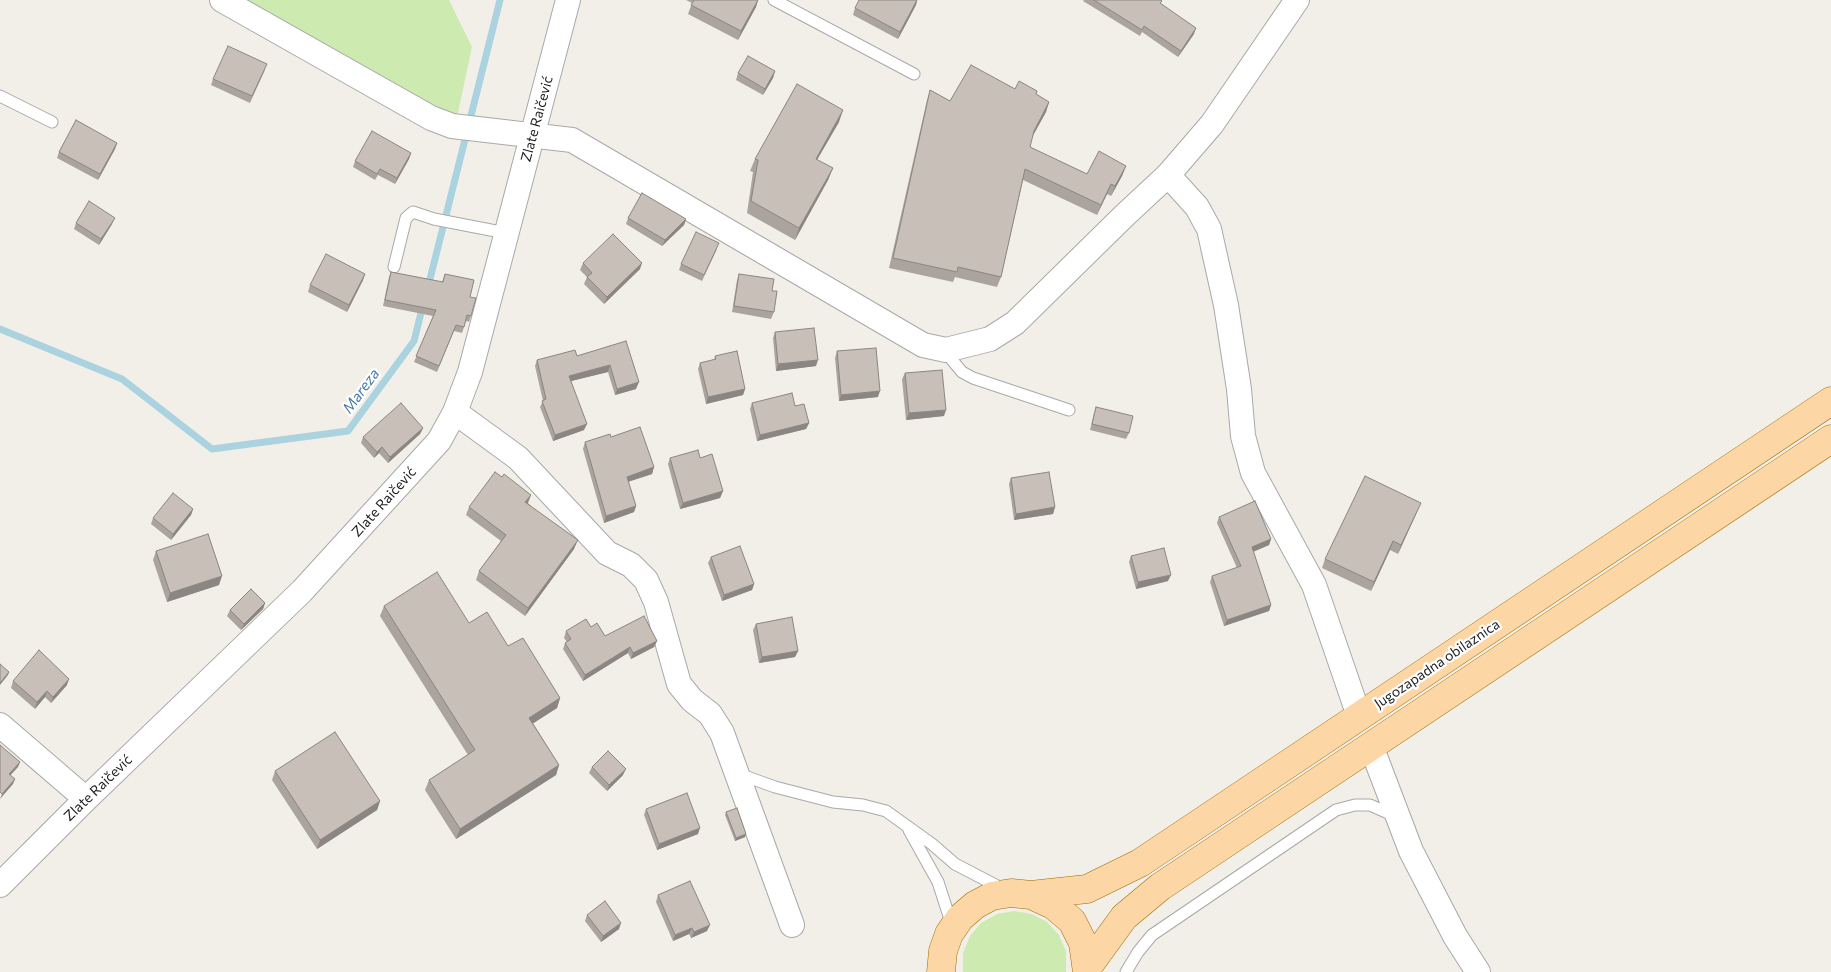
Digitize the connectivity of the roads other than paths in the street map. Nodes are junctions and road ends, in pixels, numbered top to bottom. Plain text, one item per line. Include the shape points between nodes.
1 (222, 0) edge
2 (568, 0) edge
3 (774, 0) edge
4 (1298, 0) edge
5 (914, 74) dead end
6 (0, 96) edge
7 (52, 122) dead end
8 (533, 135) junction
9 (1168, 175) junction
10 (506, 233) junction
11 (394, 267) dead end
12 (946, 350) junction
13 (1831, 401) edge
14 (1069, 410) dead end
15 (455, 412) junction
16 (1831, 439) edge
17 (1359, 716) junction
18 (0, 724) edge
19 (1371, 746) junction
20 (735, 773) junction
21 (86, 799) junction
22 (1399, 818) junction
23 (906, 824) junction
24 (0, 885) edge
25 (1021, 894) junction
26 (792, 925) dead end
27 (949, 934) junction
28 (1087, 970) edge
29 (941, 971) edge
30 (1126, 972) edge
31 (1478, 972) edge

1 - 8 street via 431,118 452,126
2 - 8 street, Zlate Raičević
3 - 5 lane
4 - 9 street via 1212,124
6 - 7 lane
8 - 10 street, Zlate Raičević
8 - 12 street via 572,140 923,345
9 - 12 street via 1015,323 990,339
9 - 17 street via 1197,208 1209,229 1226,305 1243,436 1253,472 1314,585
10 - 11 lane via 408,213
10 - 15 street, Zlate Raičević via 470,372
12 - 14 lane via 962,372 973,378
13 - 17 main road, Jugozapadna obilaznica
15 - 20 street via 518,458 607,553 631,565 646,580 656,602 680,684 692,700 710,714 722,733
15 - 21 street, Zlate Raičević via 439,441 302,590
16 - 19 main road
17 - 25 main road, Jugozapadna obilaznica via 1140,863 1087,889
18 - 21 street
19 - 22 street
19 - 28 main road via 1141,902 1113,930
20 - 23 lane via 824,800 886,811
20 - 26 street
21 - 24 street, Zlate Raičević
22 - 30 lane via 1370,805 1336,810 1152,935
22 - 31 street via 1411,851 1455,936
23 - 25 lane via 955,864
23 - 27 lane via 938,882 949,916
25 - 27 main road, Jugozapadna obilaznica via 992,896 974,905
25 - 28 main road via 1054,905 1072,921 1083,944
27 - 29 main road

